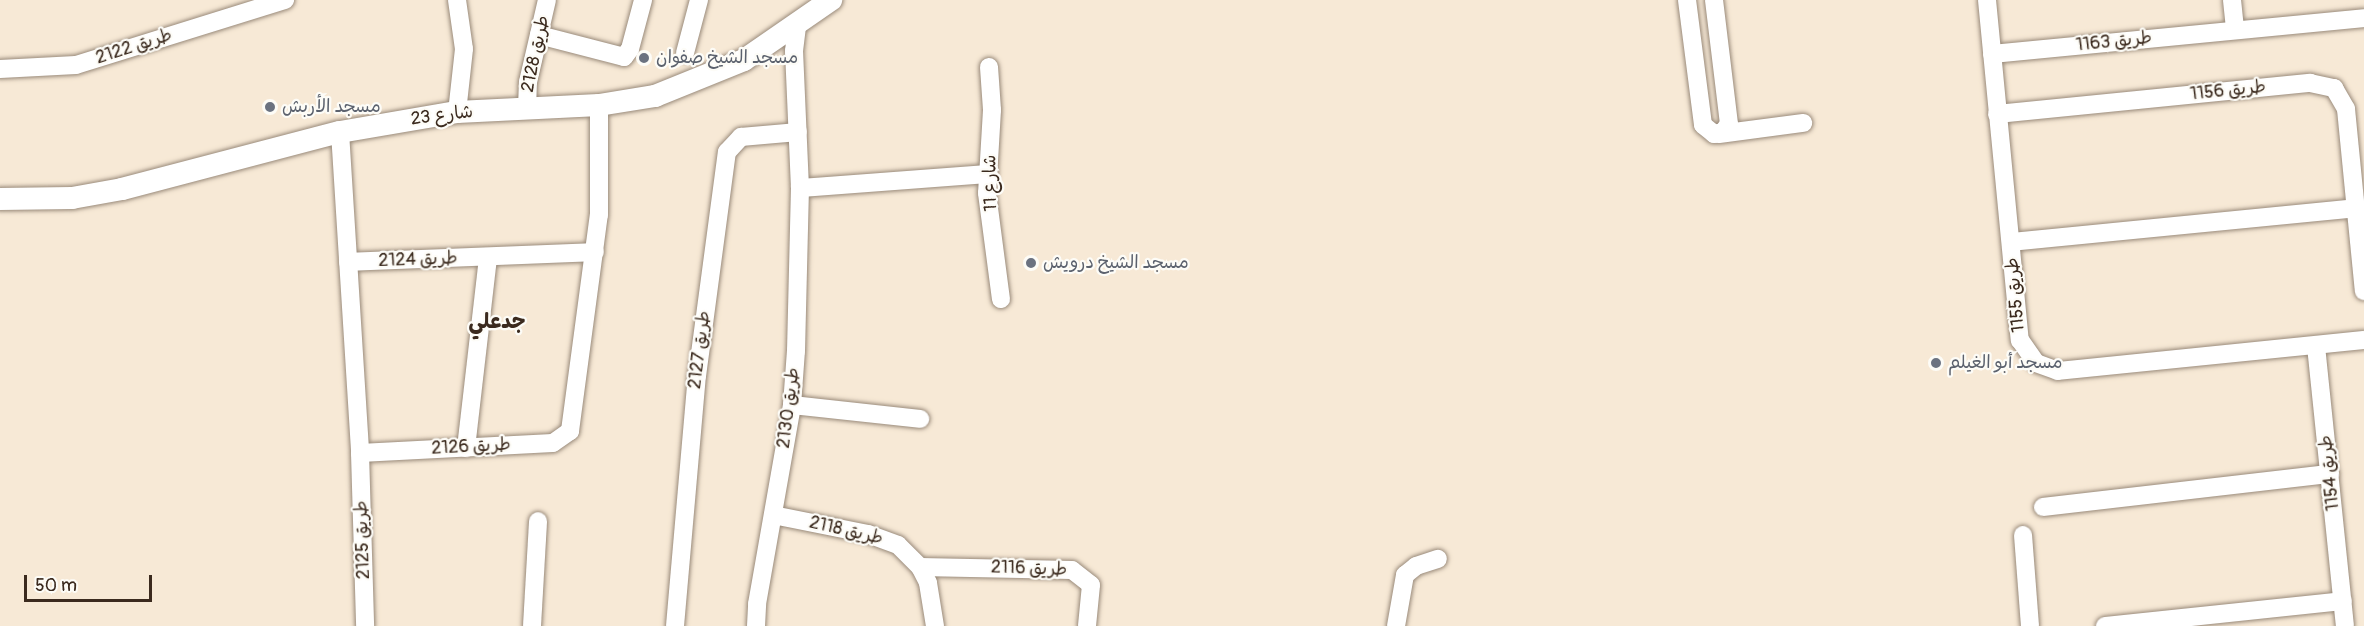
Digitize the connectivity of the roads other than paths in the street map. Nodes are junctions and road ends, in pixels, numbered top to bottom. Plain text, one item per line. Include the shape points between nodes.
1 (285, 0) edge
2 (457, 0) edge
3 (547, 0) edge
4 (643, 0) edge
5 (699, 0) edge
6 (831, 0) edge
7 (1688, 0) edge
8 (1714, 0) edge
9 (1986, 0) edge
10 (2232, 0) edge
11 (264, 2) edge
12 (2364, 18) edge
13 (797, 25) junction
14 (2235, 30) junction
15 (539, 35) junction
16 (769, 45) junction
17 (685, 53) dead end
18 (1720, 53) junction
19 (1992, 54) junction
20 (1694, 56) junction
21 (989, 67) dead end
22 (0, 69) edge
23 (795, 78) junction
24 (598, 105) junction
25 (527, 109) junction
26 (458, 112) junction
27 (1997, 114) junction
28 (1803, 123) dead end
29 (340, 132) junction
30 (798, 132) junction
31 (1719, 134) junction
32 (988, 174) junction
33 (800, 188) junction
34 (0, 199) edge
35 (2356, 208) junction
36 (2011, 242) junction
37 (596, 252) junction
38 (488, 257) junction
39 (348, 262) junction
40 (2364, 291) edge
41 (1001, 299) dead end
42 (2364, 340) edge
43 (2316, 346) junction
44 (792, 405) junction
45 (920, 418) dead end
46 (466, 448) junction
47 (360, 453) junction
48 (2330, 474) junction
49 (2043, 507) dead end
50 (773, 515) junction
51 (538, 521) dead end
52 (2024, 536) dead end
53 (1438, 559) dead end
54 (920, 567) junction
55 (2343, 601) junction
56 (1090, 625) edge
57 (366, 626) edge
58 (532, 626) edge
59 (675, 626) edge
60 (756, 626) edge
61 (935, 626) edge
62 (1396, 626) edge
63 (2030, 626) edge
64 (2105, 626) edge
65 (2345, 626) edge

1 - 11 street, طريق 2122
2 - 26 street via 464,49
3 - 15 street, طريق 2128
4 - 15 street via 627,56
5 - 17 street
6 - 13 street, شارع 23
7 - 20 street
8 - 18 street
9 - 19 street, طريق 1155
10 - 14 street
11 - 22 street, طريق 2122 via 76,65
12 - 14 street, طريق 1163
13 - 16 street, شارع 23
13 - 23 street, طريق 2130
14 - 19 street, طريق 1163
15 - 25 street, طريق 2128 via 528,82
16 - 23 street
16 - 24 street, شارع 23 via 685,87
18 - 20 street
18 - 31 street via 1729,124
19 - 27 street, طريق 1155
20 - 31 street via 1703,125 1709,132
21 - 32 street, شارع 11 via 992,110
23 - 30 street, طريق 2130
24 - 25 street, شارع 23
24 - 37 street, طريق 2126 via 601,178
25 - 26 street, شارع 23
26 - 29 street, شارع 23
27 - 35 street, طريق 1156 via 2322,83 2334,88 2346,109
27 - 36 street, طريق 1155
28 - 31 street
29 - 34 street, شارع 23 via 122,189 72,198
29 - 39 street
30 - 33 street, طريق 2130
30 - 59 street, طريق 2127 via 741,137 727,152 697,376
32 - 33 street
32 - 41 street, شارع 11
33 - 44 street, طريق 2130
35 - 36 street
35 - 40 street, طريق 1156
36 - 43 street, طريق 1155 via 2020,340 2026,353 2046,368 2070,370
37 - 38 street, طريق 2124
37 - 46 street, طريق 2126 via 570,431 553,443
38 - 39 street, طريق 2124
38 - 46 street
39 - 47 street
42 - 43 street, طريق 1155
43 - 48 street, طريق 1154
44 - 45 street
44 - 50 street, طريق 2130
46 - 47 street, طريق 2126
47 - 57 street, طريق 2125
48 - 49 street
48 - 55 street, طريق 1154
50 - 54 street, طريق 2118 via 883,538 898,545
50 - 60 street, طريق 2130 via 756,604
51 - 58 street
52 - 63 street
53 - 62 street via 1416,566 1405,575
54 - 56 street, طريق 2116 via 1072,570 1091,585
54 - 61 street, طريق 2118 via 928,583
55 - 64 street
55 - 65 street, طريق 1154

